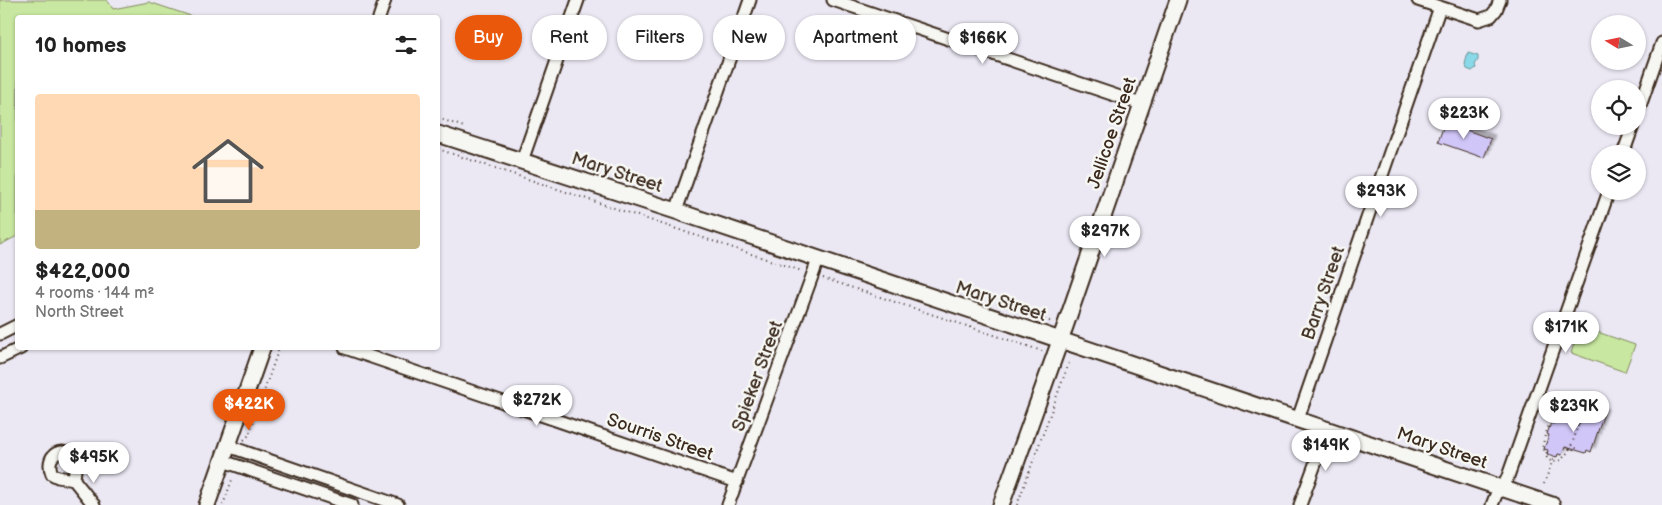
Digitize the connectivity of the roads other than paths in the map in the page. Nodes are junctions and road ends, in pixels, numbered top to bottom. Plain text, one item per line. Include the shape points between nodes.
1 (385, 0) edge
2 (578, 0) edge
3 (750, 0) edge
4 (833, 0) edge
5 (1178, 0) edge
6 (1418, 0) edge
7 (1500, 0) edge
8 (1440, 8) junction
9 (380, 15) edge
10 (1662, 43) edge
11 (1646, 89) edge
12 (1141, 104) junction
13 (440, 135) edge
14 (522, 161) junction
15 (1606, 200) edge
16 (676, 211) junction
17 (818, 260) junction
18 (15, 326) edge
19 (0, 334) edge
20 (1060, 341) junction
21 (17, 350) edge
22 (261, 350) edge
23 (351, 350) edge
24 (0, 358) edge
25 (1298, 419) junction
26 (1328, 429) junction
27 (228, 446) junction
28 (223, 461) junction
29 (74, 480) dead end
30 (737, 482) junction
31 (1501, 488) junction
32 (94, 505) edge
33 (207, 505) edge
34 (352, 505) edge
35 (398, 505) edge
36 (728, 505) edge
37 (1001, 505) edge
38 (1300, 505) edge
39 (1492, 505) edge
40 (1552, 505) edge

1 - 9 street
2 - 14 street
3 - 16 street
4 - 12 street
5 - 12 street, Jellicoe Street
6 - 8 street
7 - 8 street via 1491,16 1479,20
8 - 25 street, Barry Street
10 - 11 street
12 - 20 street, Jellicoe Street
13 - 14 street, Mary Street
14 - 16 street, Mary Street
15 - 31 street via 1507,479
16 - 17 street, Mary Street
17 - 20 street, Mary Street
17 - 30 street, Spieker Street
18 - 19 street
20 - 25 street, Mary Street
20 - 37 street, Jellicoe Street
21 - 24 street
22 - 27 street
23 - 30 street, Sourris Street
25 - 26 street, Mary Street
26 - 31 street, Mary Street
26 - 38 street
27 - 28 street
27 - 35 street
28 - 33 street
28 - 34 street
29 - 32 street
30 - 36 street, Spieker Street
31 - 39 street
31 - 40 street, Mary Street

